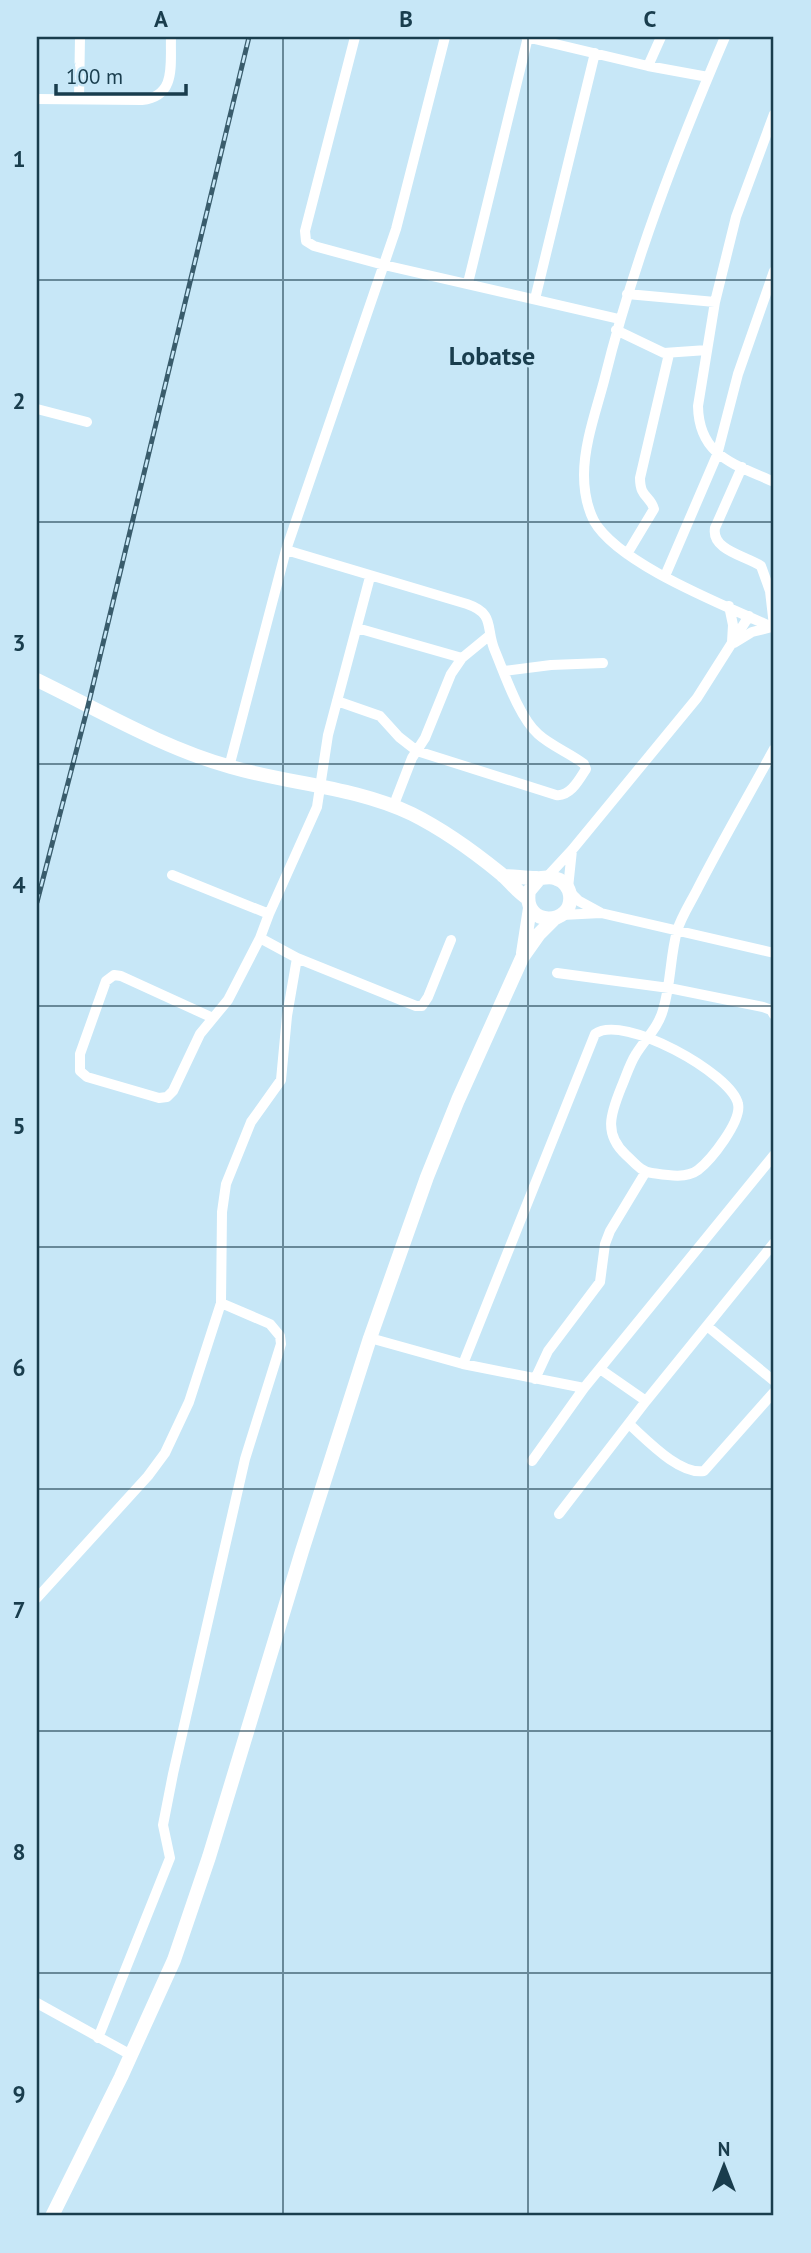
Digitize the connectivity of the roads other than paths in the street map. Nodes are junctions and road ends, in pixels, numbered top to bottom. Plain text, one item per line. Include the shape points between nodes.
1 (80, 37) edge
2 (171, 37) edge
3 (355, 37) edge
4 (444, 37) edge
5 (527, 37) edge
6 (582, 37) edge
7 (661, 37) edge
8 (725, 37) edge
9 (577, 49) junction
10 (596, 53) junction
11 (648, 66) junction
12 (708, 77) junction
13 (37, 99) edge
14 (79, 100) junction
15 (774, 114) edge
16 (384, 265) junction
17 (774, 271) edge
18 (468, 283) junction
19 (627, 294) junction
20 (536, 299) junction
21 (715, 302) junction
22 (618, 324) junction
23 (707, 350) junction
24 (669, 354) junction
25 (37, 409) edge
26 (87, 422) dead end
27 (717, 455) junction
28 (741, 467) junction
29 (774, 482) edge
30 (286, 550) junction
31 (627, 554) junction
32 (665, 576) junction
33 (370, 577) junction
34 (729, 606) junction
35 (749, 616) junction
36 (773, 627) edge
37 (357, 628) junction
38 (490, 635) junction
39 (732, 644) junction
40 (462, 658) junction
41 (603, 663) dead end
42 (504, 671) junction
43 (37, 680) edge
44 (337, 701) junction
45 (774, 749) edge
46 (417, 751) junction
47 (229, 767) junction
48 (319, 788) junction
49 (393, 807) junction
50 (572, 850) junction
51 (172, 875) dead end
52 (503, 876) junction
53 (543, 878) junction
54 (569, 890) junction
55 (529, 903) junction
56 (601, 913) junction
57 (269, 914) junction
58 (558, 917) junction
59 (677, 930) junction
60 (260, 938) junction
61 (451, 940) dead end
62 (774, 953) edge
63 (297, 958) junction
64 (523, 958) junction
65 (557, 973) dead end
66 (668, 988) junction
67 (774, 1015) edge
68 (213, 1018) junction
69 (650, 1037) junction
70 (774, 1155) edge
71 (645, 1173) junction
72 (774, 1243) edge
73 (222, 1303) junction
74 (707, 1326) junction
75 (370, 1338) junction
76 (463, 1364) junction
77 (600, 1369) junction
78 (535, 1379) junction
79 (774, 1381) edge
80 (583, 1388) junction
81 (774, 1392) edge
82 (646, 1401) junction
83 (629, 1424) junction
84 (532, 1461) dead end
85 (559, 1514) dead end
86 (37, 1598) edge
87 (37, 2003) edge
88 (98, 2038) junction
89 (131, 2054) junction
90 (52, 2216) edge

1 - 14 street
2 - 14 street via 169,78 163,93 142,100
3 - 16 street via 304,236 314,246
4 - 16 street
5 - 9 street
5 - 18 street
6 - 9 street
7 - 11 street
8 - 12 street
9 - 10 street
10 - 11 street
10 - 20 street
11 - 12 street
12 - 19 street
13 - 14 street
15 - 21 street via 736,217
16 - 18 street
16 - 30 street
17 - 27 street via 738,373
18 - 20 street
19 - 21 street
19 - 22 street
20 - 22 street
21 - 23 street
22 - 24 street via 653,349
22 - 31 street via 583,472 594,521
23 - 24 street
23 - 27 street via 698,422
24 - 31 street via 640,478 642,492 654,509
25 - 26 street
27 - 28 street
27 - 32 street
28 - 29 street
28 - 36 street via 714,536 718,544 761,566 770,591
30 - 33 street
30 - 47 street
31 - 32 street
32 - 34 street
33 - 37 street
33 - 38 street via 476,607 487,615
34 - 35 street
34 - 39 street
35 - 36 street
35 - 39 street
36 - 39 street
37 - 40 street
37 - 44 street
38 - 40 street
38 - 42 street
39 - 50 street via 697,698
40 - 46 street
41 - 42 street
42 - 46 street via 538,734 584,764 586,769 569,792 556,795
43 - 47 main road via 161,741
44 - 46 street via 380,716
44 - 48 street
45 - 59 street
46 - 49 street
47 - 48 main road
48 - 49 main road
48 - 57 street via 317,807
49 - 52 main road via 450,835
50 - 53 street
50 - 54 street
51 - 57 street
52 - 53 main road
52 - 55 main road
53 - 54 main road via 556,878
53 - 55 main road via 533,884
54 - 56 street
54 - 58 main road via 567,909
55 - 58 main road via 544,919
55 - 64 main road
56 - 58 street
56 - 59 street
57 - 60 street
58 - 64 main road
59 - 62 street
59 - 66 street
60 - 63 street
60 - 68 street via 228,1000
61 - 63 street via 422,1006
63 - 73 street via 281,1080 251,1122 226,1184
64 - 75 main road via 452,1112
65 - 66 street
66 - 67 street via 763,1007
66 - 69 street
68 - 68 street via 114,975 106,981 79,1060 80,1071 87,1077 167,1097
69 - 71 street via 631,1062 610,1126 623,1152
69 - 71 street via 692,1060 731,1091 739,1112 733,1127 696,1171 686,1175
69 - 76 street via 607,1029 592,1039
70 - 77 street
71 - 78 street via 610,1231 600,1282 548,1350
72 - 74 street
73 - 86 street via 165,1453
73 - 88 street via 270,1324 281,1344 245,1459 173,1774 163,1825 170,1858
74 - 79 street
74 - 82 street
75 - 76 street
75 - 89 main road via 205,1870 174,1960
76 - 78 street
77 - 80 street
77 - 82 street
78 - 80 street
80 - 84 street
81 - 83 street via 704,1471 679,1465
82 - 83 street
83 - 85 street
87 - 88 street
88 - 89 street
89 - 90 main road

